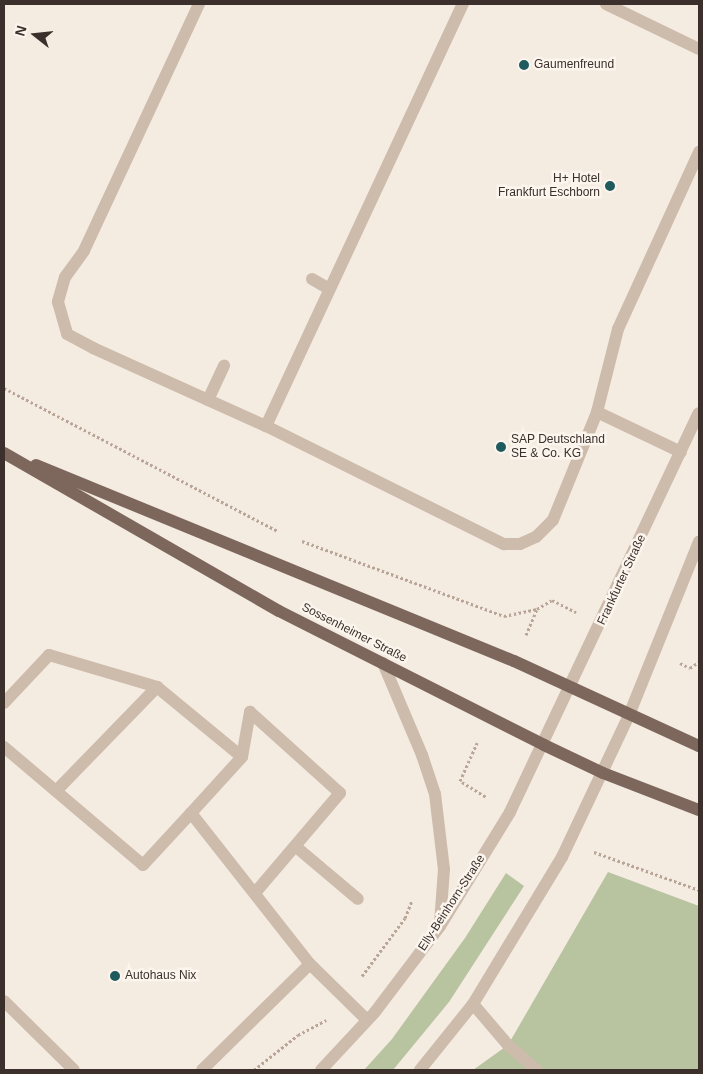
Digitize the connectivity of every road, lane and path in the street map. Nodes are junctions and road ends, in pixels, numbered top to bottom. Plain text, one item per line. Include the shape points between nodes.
1 (199, 4) edge
2 (463, 4) edge
3 (606, 4) edge
4 (699, 49) edge
5 (699, 152) edge
6 (312, 279) dead end
7 (329, 289) junction
8 (224, 365) dead end
9 (4, 388) edge
10 (208, 400) junction
11 (597, 412) junction
12 (699, 413) edge
13 (266, 426) junction
14 (681, 452) junction
15 (6, 454) edge
16 (282, 534) dead end
17 (292, 537) dead end
18 (699, 542) edge
19 (602, 624) junction
20 (383, 663) junction
21 (158, 687) junction
22 (570, 688) junction
23 (4, 703) edge
24 (629, 715) junction
25 (544, 745) junction
26 (4, 746) edge
27 (699, 746) edge
28 (242, 757) junction
29 (603, 773) junction
30 (56, 791) junction
31 (699, 810) edge
32 (191, 813) junction
33 (295, 846) junction
34 (255, 894) junction
35 (358, 899) dead end
36 (440, 926) junction
37 (310, 964) junction
38 (4, 1001) edge
39 (473, 1004) junction
40 (329, 1018) dead end
41 (367, 1020) junction
42 (74, 1070) edge
43 (202, 1070) edge
44 (254, 1070) edge
45 (321, 1070) edge
46 (420, 1070) edge
47 (537, 1070) edge

1 - 10 street via 84,251 65,277 58,302 68,334
2 - 7 street
3 - 4 street
5 - 11 street via 618,329
6 - 7 street
7 - 13 street
8 - 10 street
9 - 16 path
10 - 13 street
11 - 13 street via 553,520 536,537 520,544 498,541
11 - 14 street
12 - 14 street, Frankfurter Straße
14 - 19 street, Frankfurter Straße
15 - 20 main road, Sossenheimer Straße via 255,598
15 - 22 main road, Sossenheimer Straße via 514,661
17 - 19 path via 504,616 537,610 552,600
18 - 24 street
19 - 22 street, Frankfurter Straße
20 - 25 main road, Sossenheimer Straße
20 - 36 street via 435,794 444,870
21 - 23 street via 49,655
21 - 28 street
21 - 30 street
22 - 24 main road, Sossenheimer Straße
22 - 25 street, Frankfurter Straße
24 - 27 main road, Sossenheimer Straße
24 - 29 street
25 - 29 main road, Sossenheimer Straße
25 - 36 street, Elly-Beinhorn-Straße via 510,812
26 - 30 street
28 - 32 street
28 - 33 street via 250,712 340,793
29 - 31 main road, Sossenheimer Straße
29 - 39 street via 562,857
30 - 32 street via 143,864
32 - 34 street
33 - 34 street
33 - 35 street
34 - 37 street
36 - 41 street, Elly-Beinhorn-Straße
37 - 41 street
37 - 43 street
38 - 42 street
39 - 46 street
39 - 47 street via 508,1045
40 - 44 path via 298,1035
41 - 45 street, Elly-Beinhorn-Straße

